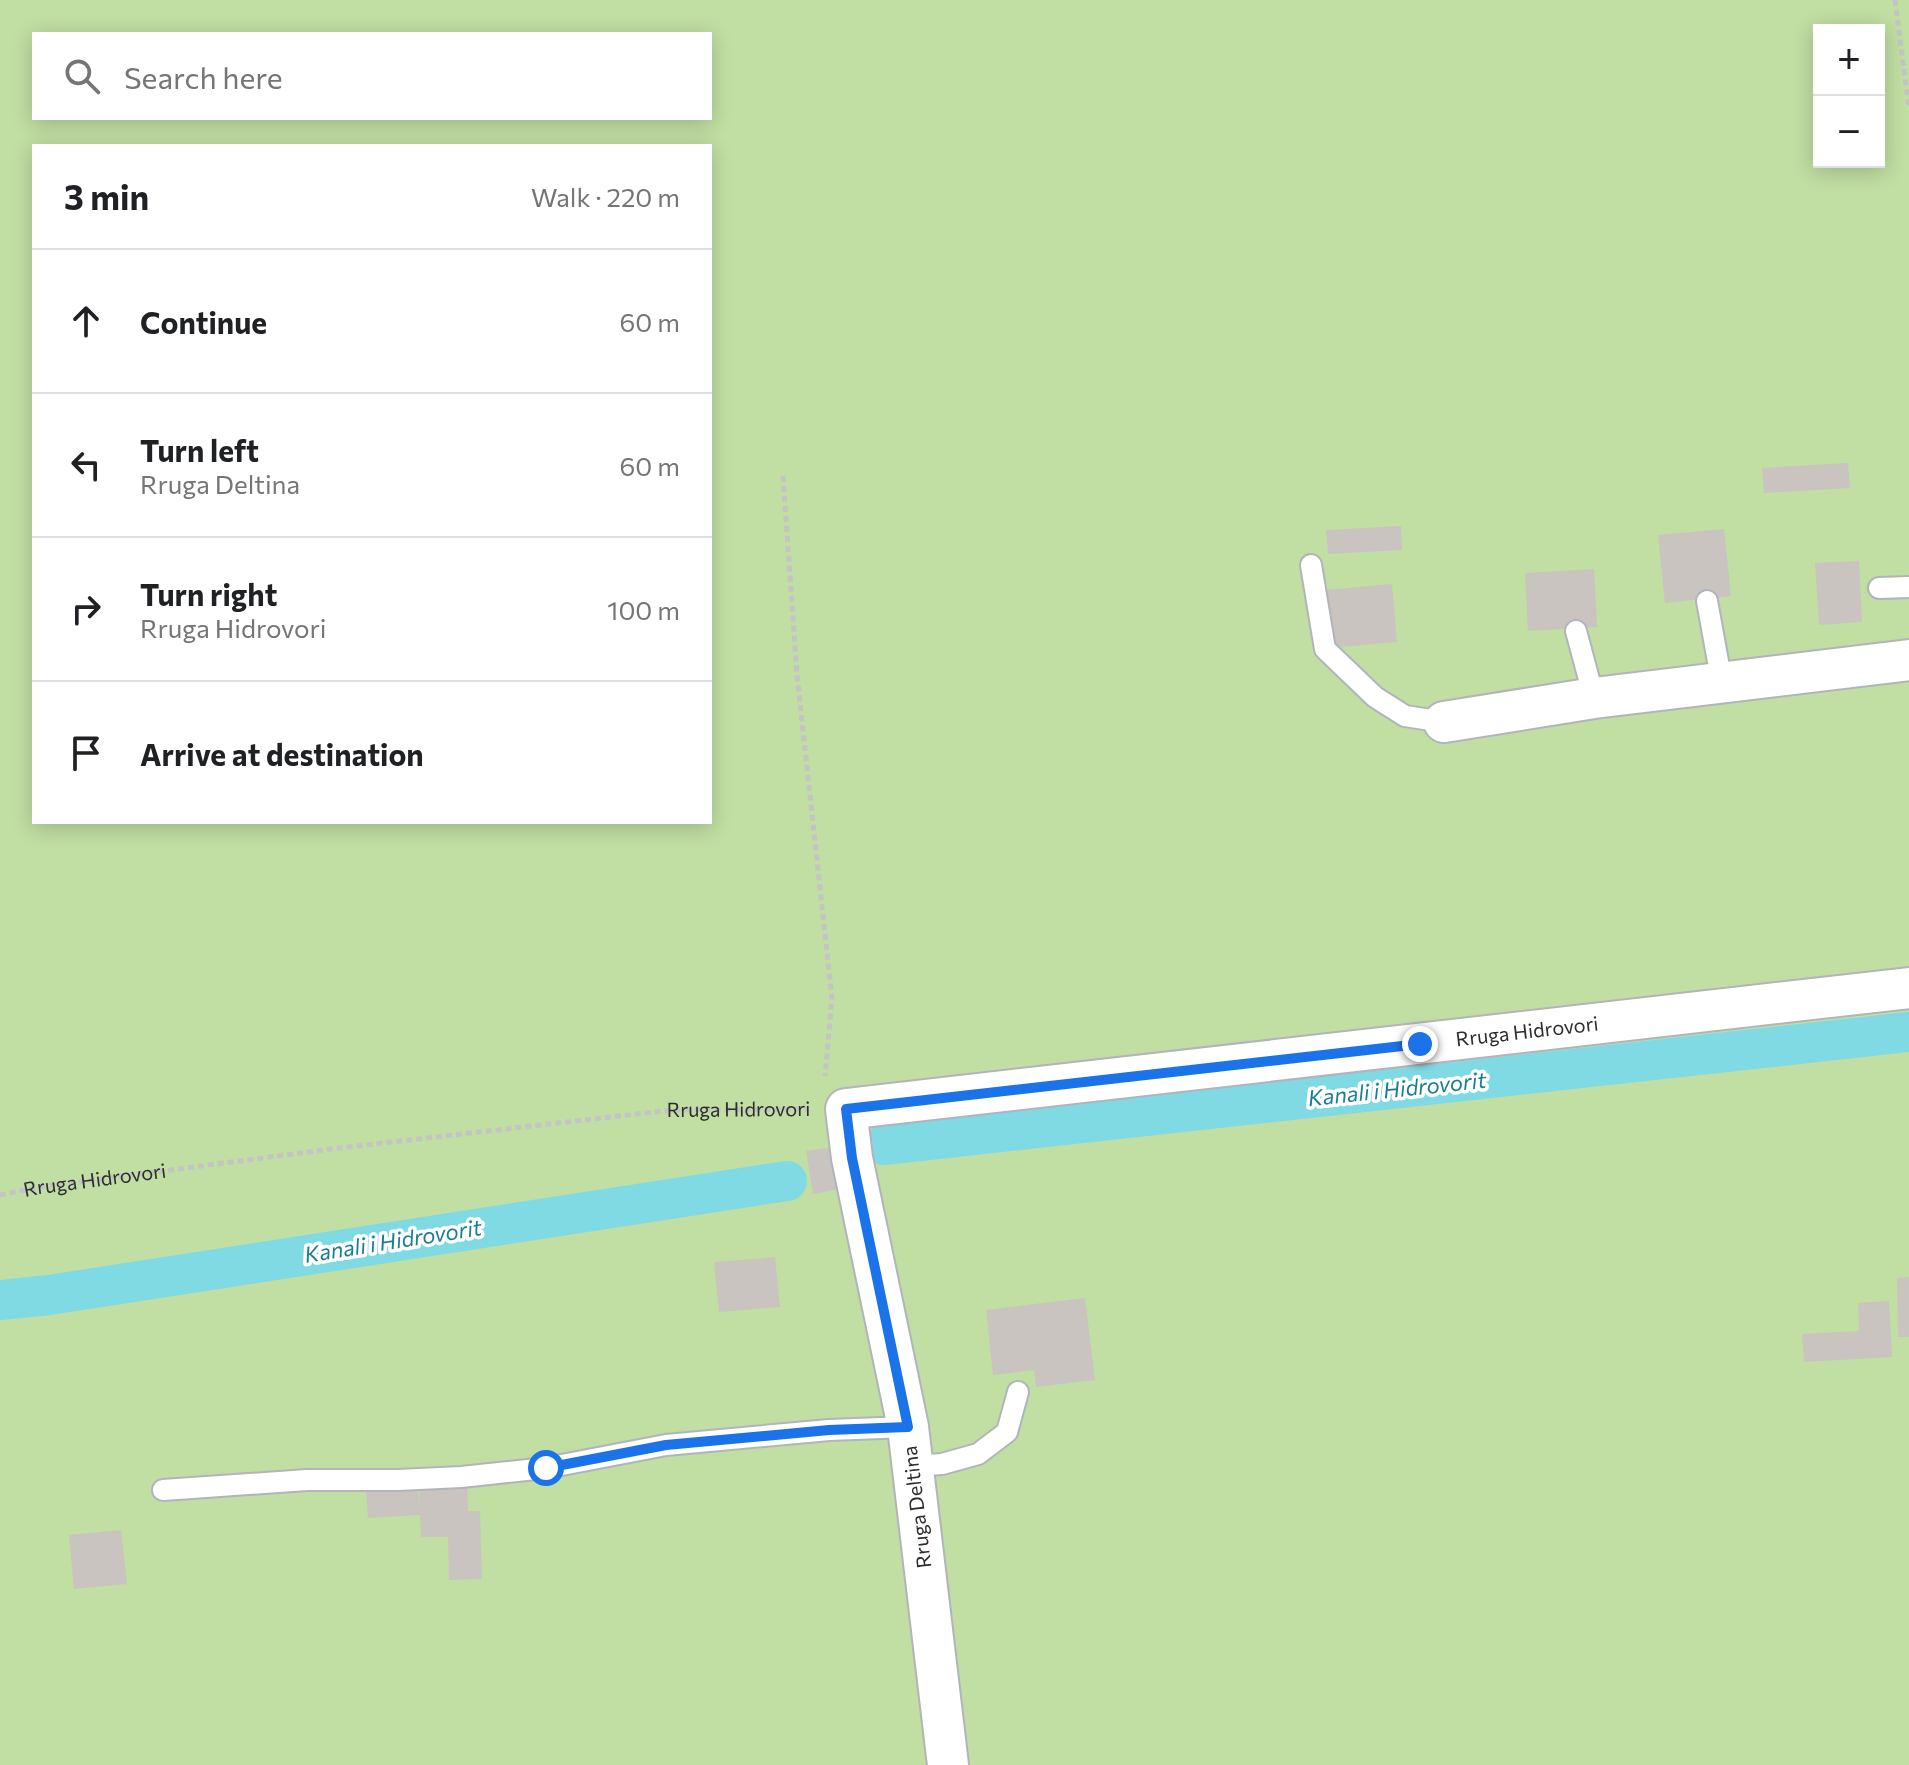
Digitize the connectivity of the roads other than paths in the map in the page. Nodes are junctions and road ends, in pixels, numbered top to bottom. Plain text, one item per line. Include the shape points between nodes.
1 (1311, 565) dead end
2 (1909, 587) edge
3 (1879, 588) dead end
4 (1707, 601) dead end
5 (1576, 631) dead end
6 (1909, 660) edge
7 (1727, 683) junction
8 (1594, 698) junction
9 (1444, 722) joint
10 (1909, 988) edge
11 (831, 1109) joint
12 (1018, 1392) dead end
13 (908, 1427) junction
14 (913, 1466) junction
15 (163, 1490) dead end
16 (948, 1765) edge

1 - 9 lane via 1325,649 1375,697 1405,716
2 - 3 lane
4 - 7 lane
5 - 8 lane
6 - 7 street
7 - 8 street
8 - 9 street
10 - 11 street, Rruga Hidrovori
11 - 13 street, Rruga Deltina via 852,1158
12 - 14 lane via 1007,1432 978,1454
13 - 14 street, Rruga Deltina
13 - 15 lane via 666,1445 546,1468 461,1477
14 - 16 street, Rruga Deltina

